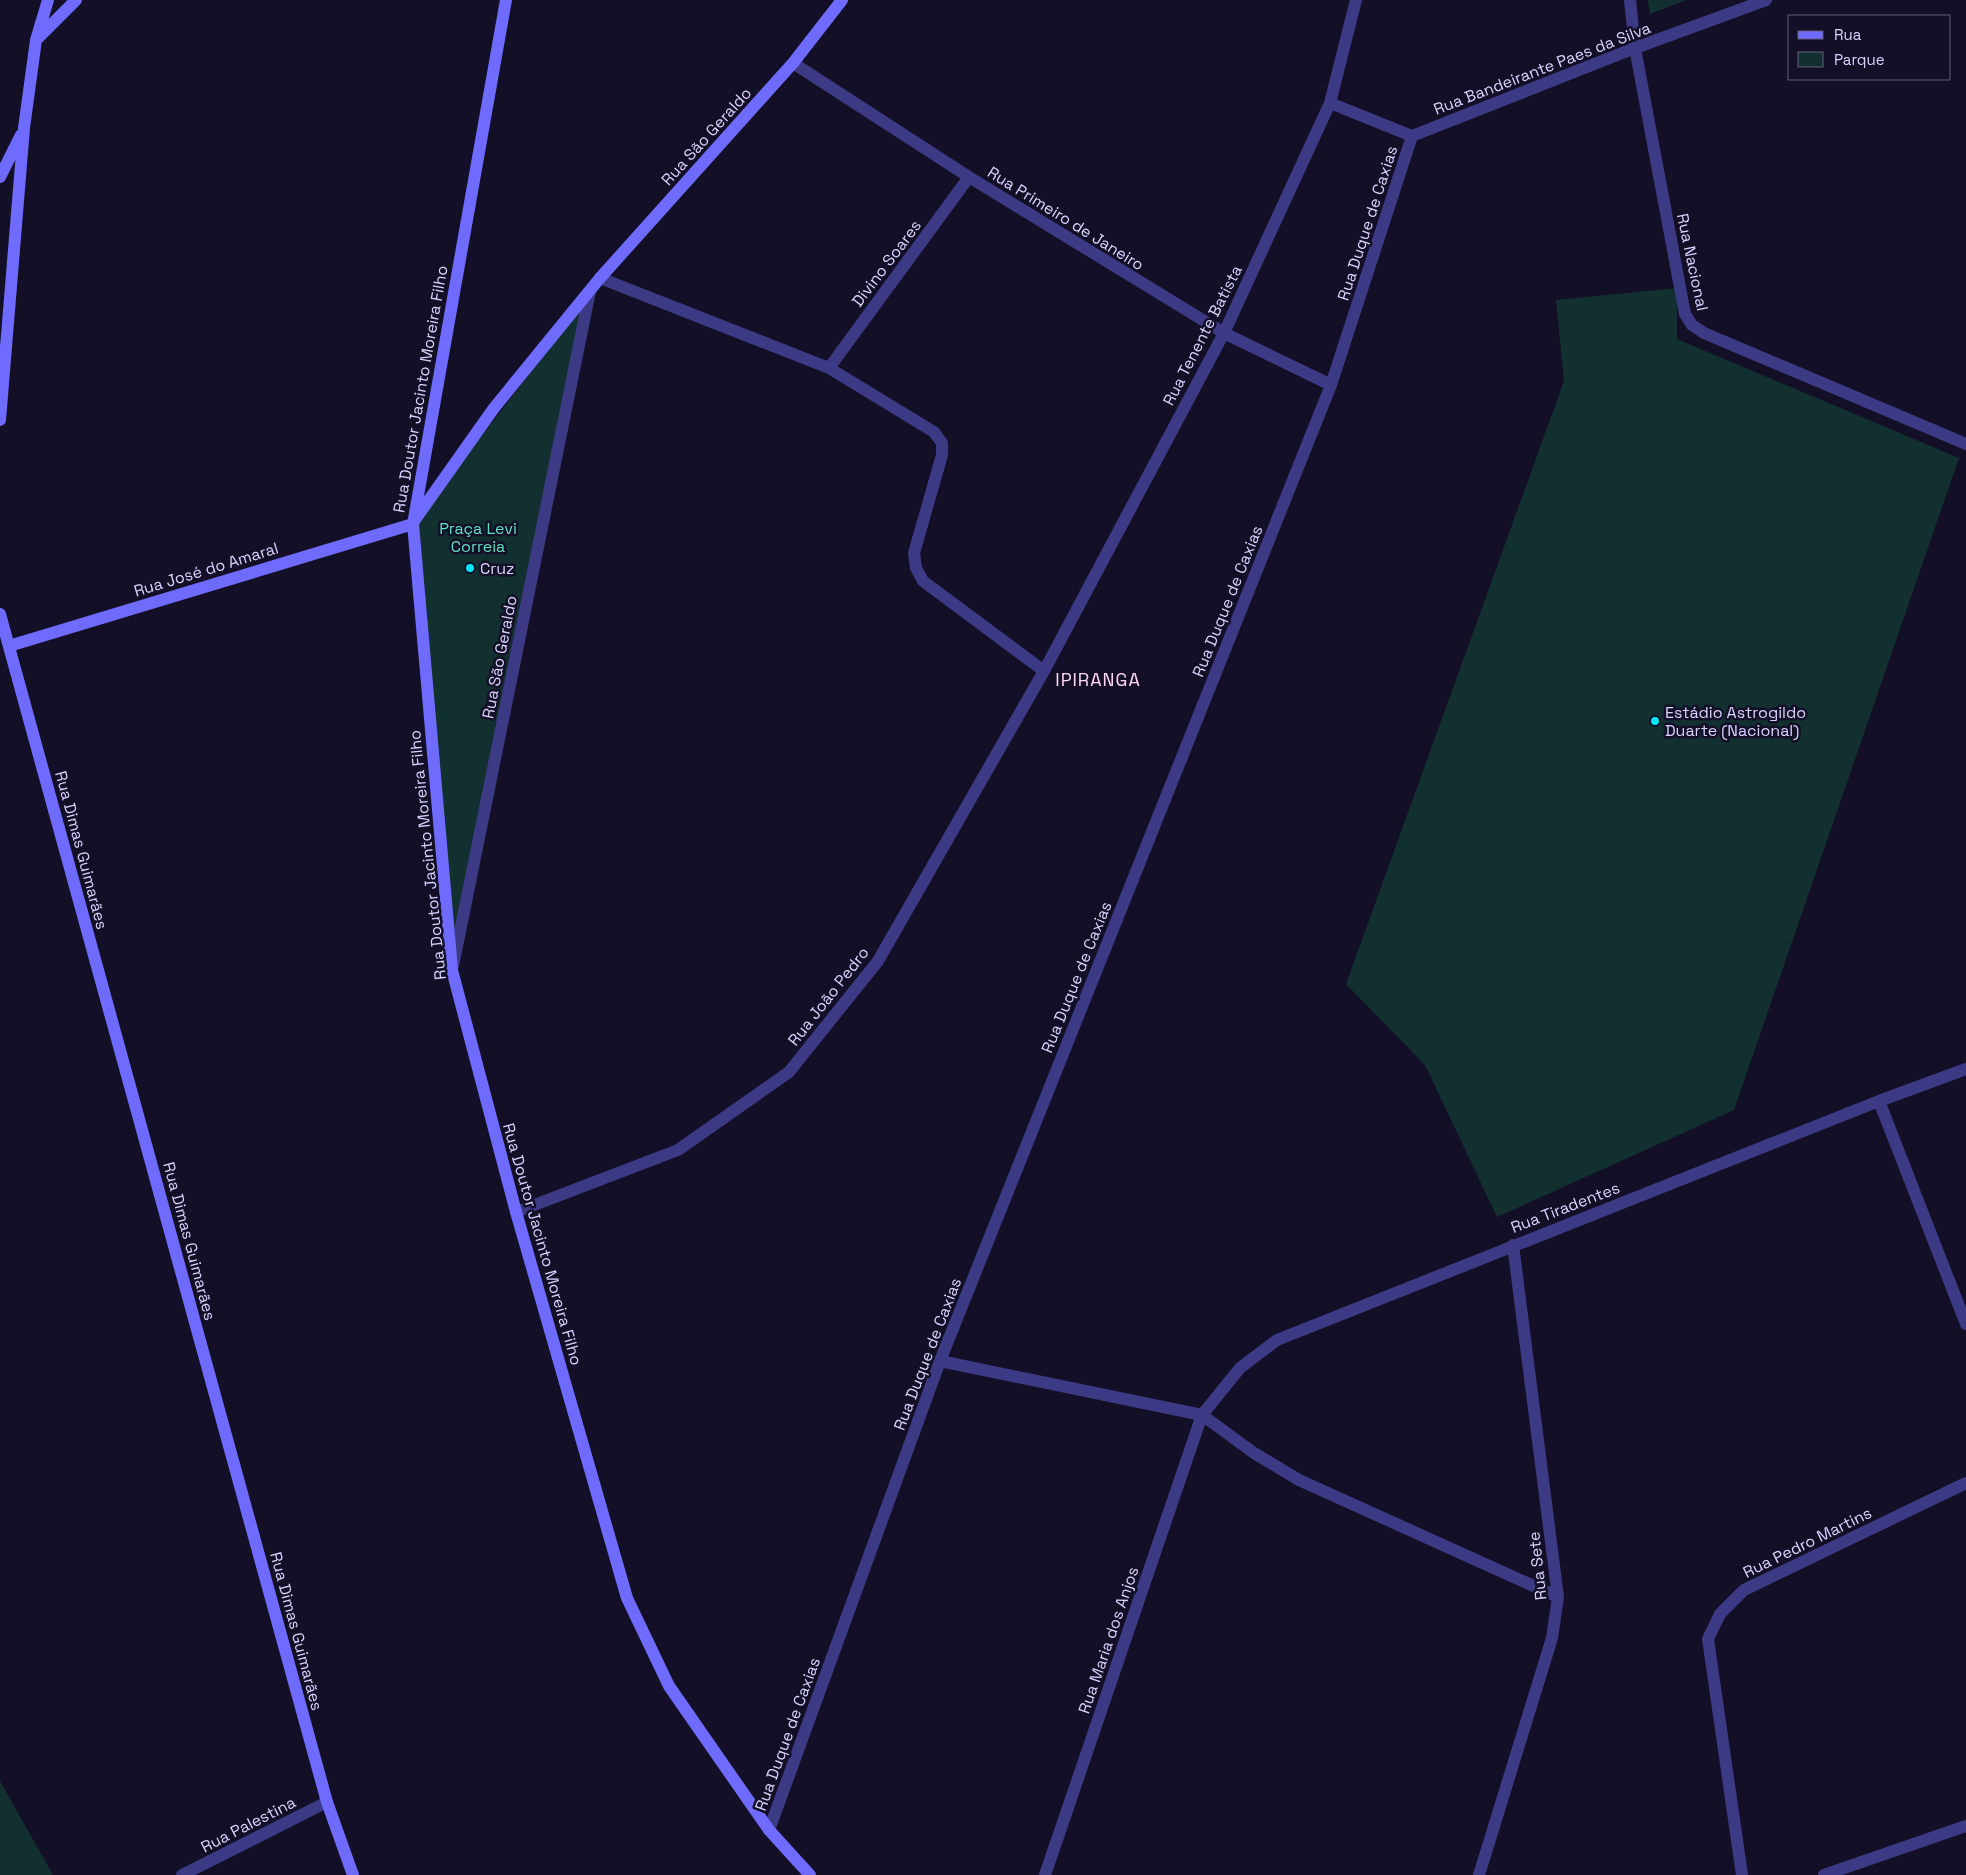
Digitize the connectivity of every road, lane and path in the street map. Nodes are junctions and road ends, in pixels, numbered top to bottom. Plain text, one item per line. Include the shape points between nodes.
1 (48, 0) edge
2 (76, 0) edge
3 (506, 0) edge
4 (842, 0) edge
5 (1356, 0) edge
6 (1630, 0) edge
7 (1766, 0) edge
8 (36, 40) junction
9 (1635, 48) junction
10 (793, 63) junction
11 (1330, 103) junction
12 (24, 128) junction
13 (1412, 136) junction
14 (0, 177) edge
15 (969, 177) junction
16 (600, 278) junction
17 (590, 291) junction
18 (1224, 333) junction
19 (2, 359) edge
20 (829, 368) junction
21 (1331, 385) junction
22 (0, 420) edge
23 (1966, 444) edge
24 (412, 524) junction
25 (0, 614) edge
26 (9, 646) junction
27 (1044, 671) junction
28 (452, 970) junction
29 (1966, 1069) edge
30 (1879, 1101) junction
31 (516, 1212) junction
32 (1513, 1245) junction
33 (1966, 1324) edge
34 (940, 1361) junction
35 (1202, 1415) junction
36 (1966, 1483) edge
37 (1558, 1597) junction
38 (327, 1802) junction
39 (1966, 1826) edge
40 (769, 1830) junction
41 (182, 1875) edge
42 (353, 1875) edge
43 (810, 1875) edge
44 (1044, 1875) edge
45 (1479, 1875) edge
46 (1742, 1875) edge
47 (1824, 1875) edge

1 - 8 street
2 - 8 street
3 - 24 street, Rua Doutor Jacinto Moreira Filho
4 - 10 street, Rua São Geraldo
5 - 11 street, Rua Tenente Batista
6 - 9 street, Rua Nacional
7 - 9 street, Rua Bandeirante Paes da Silva
8 - 12 street
9 - 13 street, Rua Bandeirante Paes da Silva
9 - 23 street, Rua Nacional via 1685,314 1692,325 1704,333
10 - 15 street, Rua Primeiro de Janeiro
10 - 16 street, Rua São Geraldo
11 - 13 street
11 - 18 street, Rua Tenente Batista
12 - 14 street
12 - 19 street
13 - 21 street, Rua Duque de Caxias
15 - 18 street, Rua Primeiro de Janeiro
15 - 20 street, Divino Soares
16 - 17 street, Rua São Geraldo
16 - 20 street
17 - 24 street, Rua São Geraldo via 494,408
17 - 28 street, Rua São Geraldo
18 - 21 street, Rua Primeiro de Janeiro
18 - 27 street, Rua Tenente Batista
19 - 22 street
20 - 27 street via 934,432 942,442 942,455 914,553 916,568 924,581
21 - 34 street, Rua Duque de Caxias
24 - 26 street, Rua José do Amaral
24 - 28 street, Rua Doutor Jacinto Moreira Filho
25 - 26 street, Rua Dimas Guimarães
26 - 38 street, Rua Dimas Guimarães
27 - 31 street, Rua João Pedro via 878,961 789,1072 678,1150
28 - 31 street, Rua Doutor Jacinto Moreira Filho
29 - 30 street, Rua Tiradentes
30 - 32 street, Rua Tiradentes
30 - 33 street
31 - 40 street, Rua Doutor Jacinto Moreira Filho via 627,1598 669,1686
32 - 35 street, Rua Tiradentes via 1277,1340 1240,1368
32 - 37 street, Rua Sete
34 - 35 street
34 - 40 street, Rua Duque de Caxias
35 - 37 street via 1254,1453 1299,1480
35 - 44 street, Rua Maria dos Anjos
36 - 46 street, Rua Pedro Martins via 1744,1590 1720,1614 1708,1639
37 - 45 street, Rua Sete via 1552,1638
38 - 41 street, Rua Palestina
38 - 42 street, Rua Dimas Guimarães
39 - 47 street
40 - 43 street, Rua Doutor Jacinto Moreira Filho

